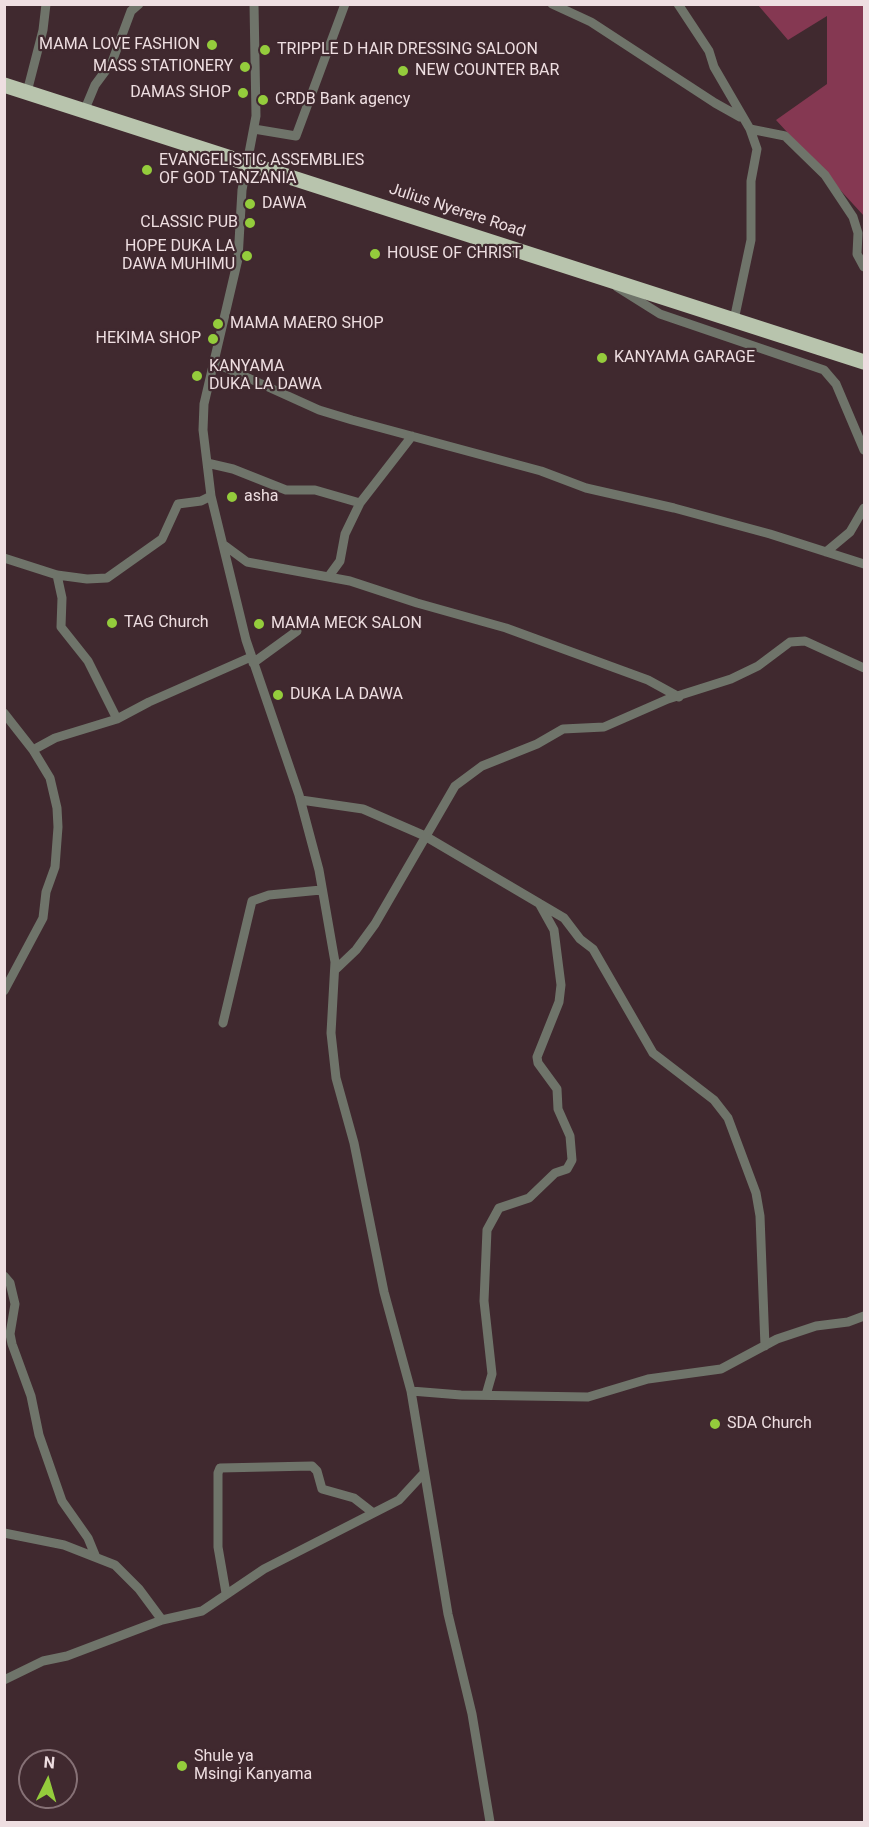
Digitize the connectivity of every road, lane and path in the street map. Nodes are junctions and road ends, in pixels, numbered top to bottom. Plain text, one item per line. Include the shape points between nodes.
1 (46, 4) edge
2 (139, 4) edge
3 (254, 4) edge
4 (345, 4) edge
5 (552, 4) edge
6 (678, 4) edge
7 (4, 85) edge
8 (27, 92) junction
9 (85, 109) junction
10 (743, 118) junction
11 (254, 129) junction
12 (750, 129) junction
13 (247, 162) junction
14 (864, 267) edge
15 (600, 276) junction
16 (734, 320) junction
17 (213, 362) junction
18 (864, 362) edge
19 (412, 436) junction
20 (864, 450) edge
21 (207, 463) junction
22 (211, 496) junction
23 (360, 503) junction
24 (864, 508) edge
25 (224, 545) junction
26 (826, 552) junction
27 (4, 558) edge
28 (864, 564) edge
29 (57, 575) junction
30 (329, 576) junction
31 (297, 631) dead end
32 (252, 660) junction
33 (864, 668) edge
34 (679, 697) junction
35 (4, 713) edge
36 (117, 719) junction
37 (33, 750) junction
38 (301, 800) junction
39 (425, 836) junction
40 (321, 890) junction
41 (538, 902) junction
42 (335, 970) junction
43 (4, 991) edge
44 (223, 1023) dead end
45 (4, 1276) edge
46 (864, 1316) edge
47 (765, 1346) junction
48 (411, 1391) junction
49 (486, 1395) junction
50 (424, 1473) junction
51 (372, 1512) junction
52 (4, 1533) edge
53 (95, 1555) junction
54 (226, 1593) junction
55 (162, 1620) junction
56 (4, 1680) edge
57 (490, 1822) edge

1 - 8 street
2 - 9 street via 131,11 112,62 95,85
3 - 11 street
4 - 11 street via 296,136
5 - 10 street via 591,22
6 - 10 street via 706,46
7 - 8 highway, Julius Nyerere Road
8 - 9 highway, Julius Nyerere Road
9 - 13 highway, Julius Nyerere Road
10 - 12 street
11 - 13 street
12 - 14 street via 782,134 825,175 854,217 857,254
12 - 16 street via 757,149 751,181 752,226
13 - 15 highway, Julius Nyerere Road
13 - 17 street via 238,259
15 - 16 highway, Julius Nyerere Road
15 - 20 street via 660,314 824,370 836,384
16 - 18 highway, Julius Nyerere Road
17 - 19 street via 319,410
17 - 21 street via 202,430
19 - 23 street
19 - 26 street via 541,471 586,488 674,508
21 - 22 street
21 - 23 street via 286,490 315,490
22 - 25 street
22 - 29 street via 178,504 162,539 113,576 87,579
23 - 30 street via 345,534 340,561
24 - 26 street via 850,532
25 - 30 street via 247,562
25 - 32 street
26 - 28 street
27 - 29 street
29 - 36 street via 62,598 61,627 88,661
30 - 34 street via 525,634 648,680
31 - 32 street
32 - 36 street
32 - 38 street
33 - 34 street via 797,640 758,666
34 - 39 street via 604,727 563,729 482,766 455,786
35 - 37 street
36 - 37 street via 55,738
37 - 43 street via 50,778 57,808 55,867 46,892 43,918
38 - 39 street via 363,808
38 - 40 street
39 - 41 street
39 - 42 street via 375,924
40 - 42 street
40 - 44 street via 269,895 252,901
41 - 47 street via 564,918 593,949 653,1053 714,1100 728,1118 756,1193 760,1216
41 - 49 street via 554,930 561,985 560,1002 537,1057 557,1089 558,1109 570,1136 572,1160 567,1169 555,1173 534,1195 499,1208 487,1230 484,1301 492,1374
42 - 48 street via 331,1033 336,1078 354,1143 384,1292
45 - 53 street via 10,1283 15,1304 12,1344 31,1396 39,1435 62,1501
46 - 47 street via 816,1326
47 - 49 street via 721,1369 648,1379 588,1397
48 - 49 street
48 - 50 street
50 - 51 street via 399,1500
50 - 57 street
51 - 54 street
51 - 54 street via 354,1498 322,1490 317,1471 308,1465 220,1468 218,1547
52 - 53 street
53 - 55 street via 125,1574
54 - 55 street via 202,1611
55 - 56 street via 67,1656 43,1661

